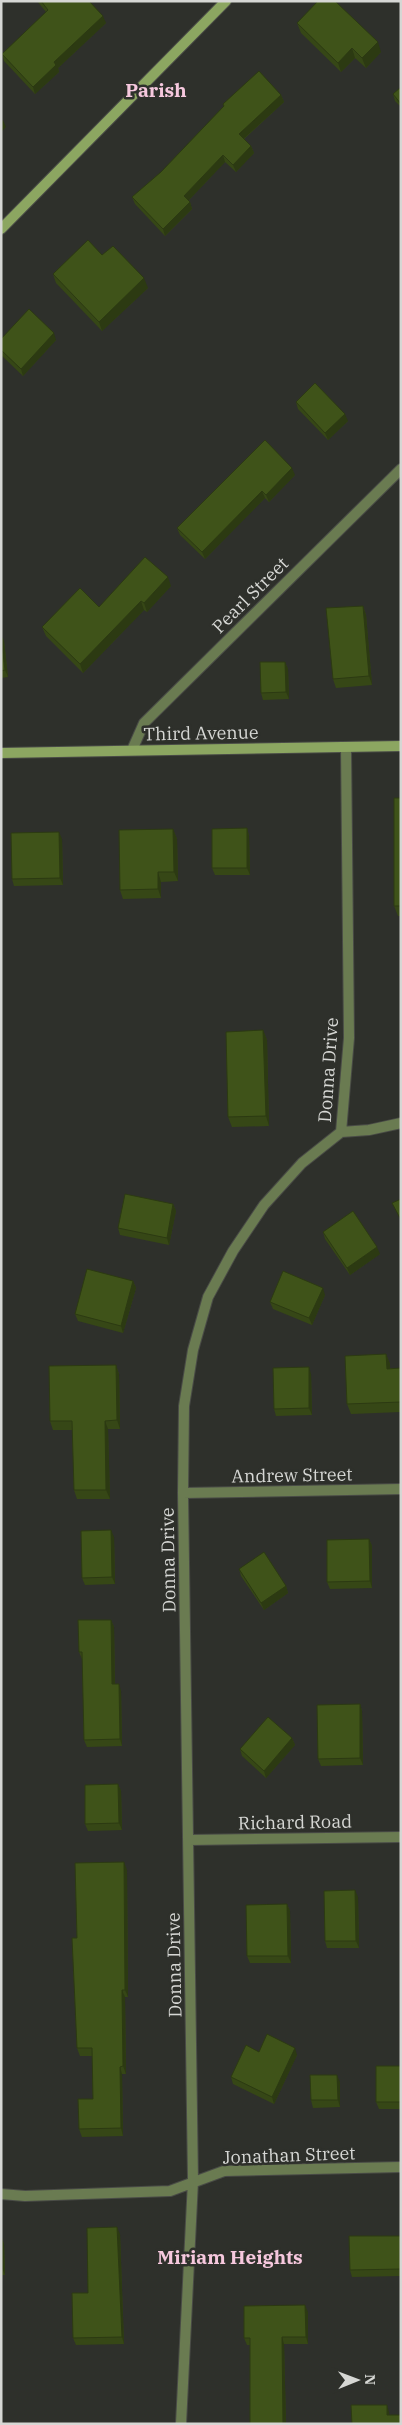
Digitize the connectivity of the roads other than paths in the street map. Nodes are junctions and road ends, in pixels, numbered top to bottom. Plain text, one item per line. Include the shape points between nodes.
1 (226, 1) edge
2 (1, 229) edge
3 (401, 469) edge
4 (401, 746) edge
5 (346, 747) junction
6 (132, 750) junction
7 (1, 753) edge
8 (401, 1123) edge
9 (341, 1132) junction
10 (401, 1489) edge
11 (183, 1493) junction
12 (401, 1837) edge
13 (189, 1840) junction
14 (401, 2167) edge
15 (192, 2181) junction
16 (1, 2194) edge
17 (181, 2424) edge

1 - 2 street
3 - 6 street, Pearl Street via 144,723
4 - 5 street, Third Avenue
5 - 6 street, Third Avenue
5 - 9 street, Donna Drive via 349,1038
6 - 7 street, Third Avenue
8 - 9 street
9 - 11 street, Donna Drive via 302,1164 264,1205 233,1251 208,1297 193,1350 184,1406
10 - 11 street, Andrew Street
11 - 13 street, Donna Drive
12 - 13 street, Richard Road
13 - 15 street, Donna Drive
14 - 15 street, Jonathan Street via 224,2171
15 - 16 street, Jonathan Street via 170,2191
15 - 17 street, Donna Drive

